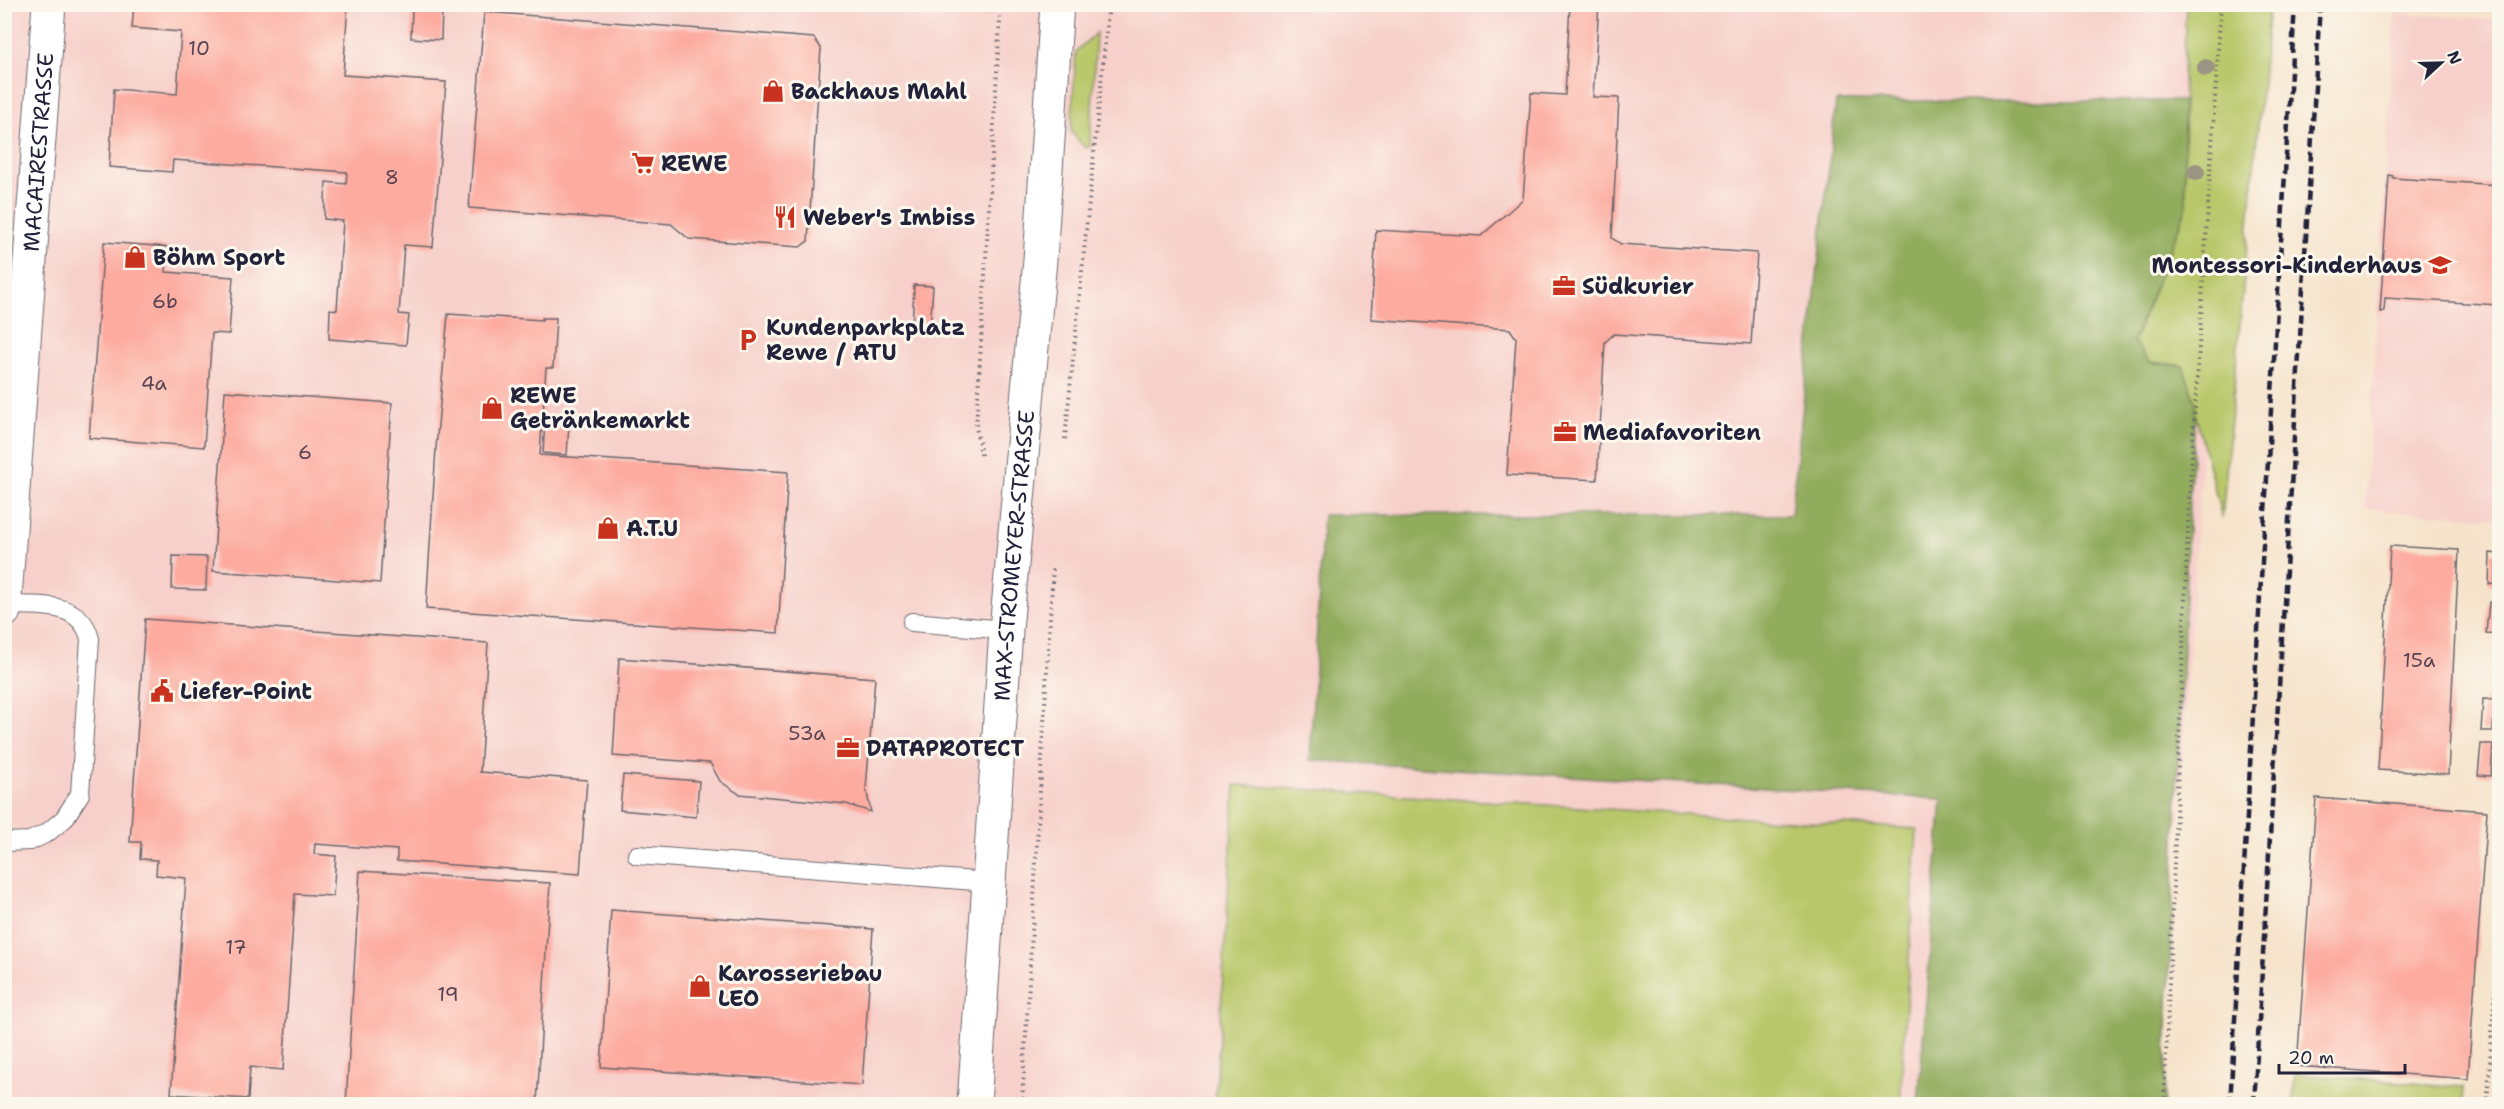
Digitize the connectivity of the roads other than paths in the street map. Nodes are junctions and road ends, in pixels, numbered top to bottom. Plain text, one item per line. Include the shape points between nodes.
1 (1057, 4) edge
2 (45, 9) edge
3 (5, 605) edge
4 (4, 611) edge
5 (912, 622) dead end
6 (1006, 630) junction
7 (4, 842) edge
8 (637, 855) dead end
9 (988, 882) junction
10 (974, 1104) edge

1 - 6 street, MAX-STROMEYER-STRASSE via 1041,260
2 - 3 street, MACAIRESTRASSE
3 - 4 street, MACAIRESTRASSE
3 - 7 lane via 69,611 81,619 90,639 80,794 64,819 47,833 30,841
5 - 6 lane
6 - 9 street, MAX-STROMEYER-STRASSE
8 - 9 lane
9 - 10 street, MAX-STROMEYER-STRASSE

